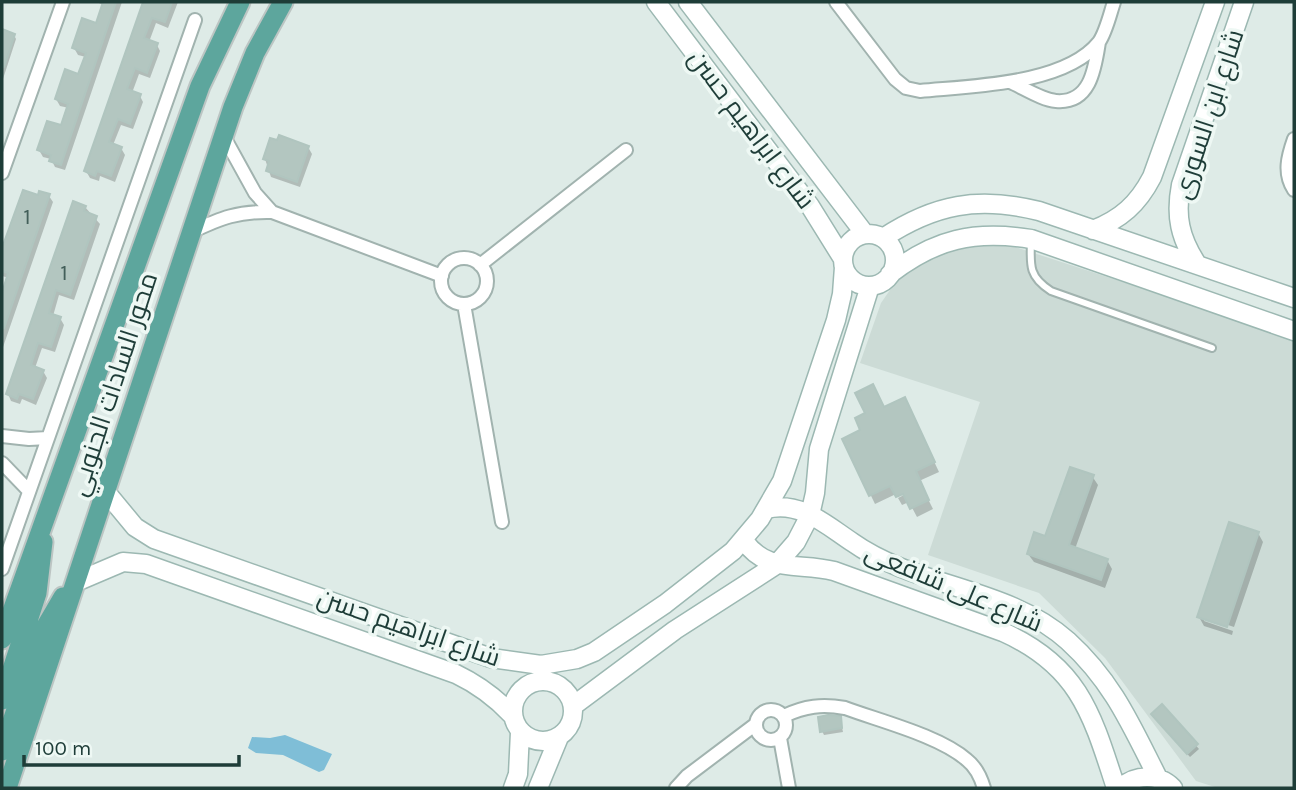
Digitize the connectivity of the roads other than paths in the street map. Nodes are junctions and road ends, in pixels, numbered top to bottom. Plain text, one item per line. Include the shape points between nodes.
1 (62, 2) edge
2 (240, 2) edge
3 (283, 2) edge
4 (656, 2) edge
5 (688, 2) edge
6 (836, 2) edge
7 (1114, 2) edge
8 (1244, 2) edge
9 (1214, 6) edge
10 (668, 17) junction
11 (195, 20) dead end
12 (1238, 20) junction
13 (1099, 41) junction
14 (1010, 82) junction
15 (223, 135) junction
16 (1294, 139) edge
17 (626, 150) dead end
18 (2, 173) edge
19 (1294, 190) edge
20 (272, 212) junction
21 (1093, 230) junction
22 (191, 232) junction
23 (874, 236) junction
24 (1031, 239) junction
25 (843, 263) junction
26 (1197, 264) junction
27 (480, 265) junction
28 (890, 274) junction
29 (442, 276) junction
30 (870, 286) junction
31 (1294, 298) edge
32 (464, 304) junction
33 (1294, 331) edge
34 (1212, 348) dead end
35 (2, 436) edge
36 (48, 438) junction
37 (2, 463) edge
38 (29, 491) junction
39 (106, 492) junction
40 (766, 509) junction
41 (810, 515) junction
42 (502, 522) dead end
43 (43, 523) junction
44 (744, 541) junction
45 (776, 565) junction
46 (2, 569) edge
47 (76, 582) junction
48 (2, 639) edge
49 (541, 673) junction
50 (2, 700) edge
51 (573, 706) junction
52 (512, 715) junction
53 (784, 716) junction
54 (756, 724) junction
55 (520, 732) junction
56 (559, 737) junction
57 (780, 738) junction
58 (2, 751) edge
59 (1157, 778) junction
60 (13, 784) edge
61 (513, 788) edge
62 (538, 788) edge
63 (676, 788) edge
64 (789, 788) edge
65 (984, 788) edge
66 (1118, 788) edge
67 (1173, 788) edge

1 - 18 street
2 - 43 main road, محور السادات الجنوبي via 200,86
3 - 15 main road, محور السادات الجنوبي via 247,71
4 - 10 street, شارع ابراهيم حسن
5 - 10 street
5 - 23 street, شارع ابراهيم حسن
6 - 14 street via 906,88
7 - 13 street
8 - 12 street, شارع ابن السورى
9 - 12 street
9 - 21 street, شارع ابن السورى via 1152,177 1121,216
10 - 25 street, شارع ابراهيم حسن via 810,206
11 - 36 street
12 - 26 street, شارع ابن السورى via 1177,206 1185,247
13 - 14 street via 1058,69
13 - 14 street via 1092,78 1077,96 1054,101
15 - 20 street via 255,193
15 - 22 main road, محور السادات الجنوبي
16 - 19 street via 1287,163
17 - 27 street
20 - 22 street via 225,216
20 - 29 street
21 - 23 street via 1039,211 985,202 931,212
21 - 26 street
22 - 39 main road, محور السادات الجنوبي
23 - 25 street via 849,243
23 - 28 street via 890,245 894,254
24 - 28 street via 981,235 956,239 910,258
24 - 33 street
24 - 34 lane via 1033,275 1051,291
25 - 30 street via 854,281
25 - 40 street, شارع ابراهيم حسن via 836,320 782,481
26 - 31 street
27 - 29 street via 458,259
27 - 32 street via 486,287 478,299
28 - 30 street
29 - 32 street via 446,295
30 - 41 street via 819,449
32 - 42 street
35 - 36 street
36 - 38 street
37 - 38 street
38 - 46 street
39 - 47 main road, محور السادات الجنوبي
39 - 49 street, شارع ابراهيم حسن via 135,527 154,539
40 - 41 street, شارع على شافعى via 791,507
40 - 44 street, شارع ابراهيم حسن
41 - 45 street via 796,542
41 - 59 street, شارع على شافعى via 898,566 1001,603 1065,638 1114,692
43 - 48 main road, محور السادات الجنوبي
43 - 50 main road via 37,593
44 - 45 street via 755,554
44 - 49 street, شارع ابراهيم حسن via 665,604 594,652
45 - 51 street via 676,630
45 - 66 street, شارع على شافعى via 834,571 1028,644 1069,679
47 - 52 street, شارع ابراهيم حسن via 123,562 146,564 457,674 487,691
47 - 58 main road via 46,626
47 - 60 main road, محور السادات الجنوبي
49 - 51 street via 565,690
49 - 52 street via 522,688
51 - 56 street via 570,723
52 - 55 street
53 - 54 street via 767,710
53 - 57 street via 787,726
53 - 65 street via 813,706 845,708 953,750 970,762
54 - 57 street via 764,738
54 - 63 street
55 - 56 street via 539,741
55 - 61 street
56 - 62 street
57 - 64 street
59 - 66 street via 1142,776
59 - 67 street

